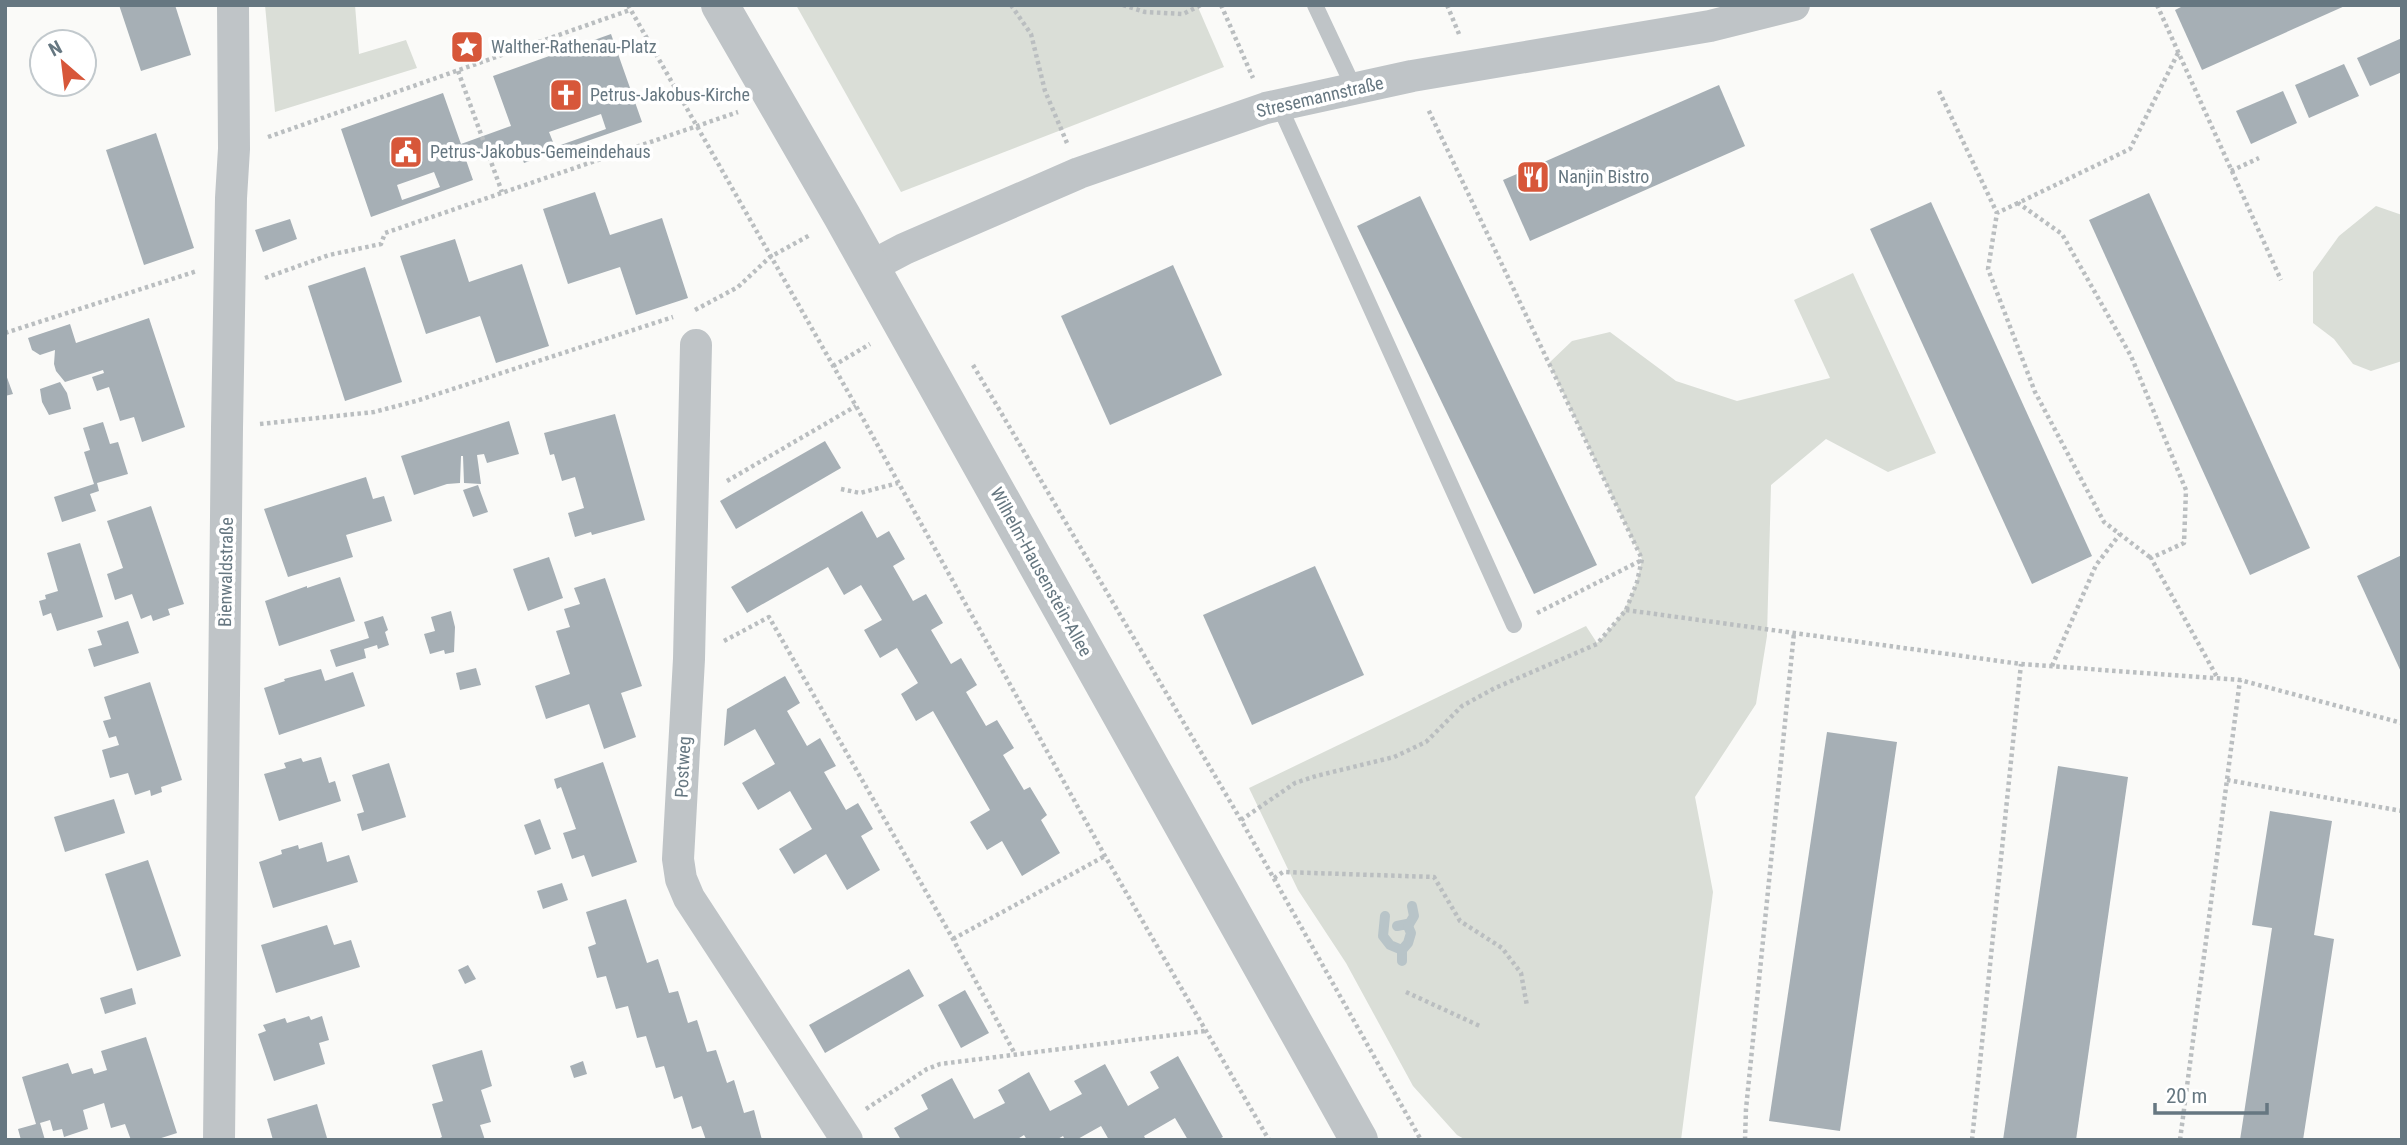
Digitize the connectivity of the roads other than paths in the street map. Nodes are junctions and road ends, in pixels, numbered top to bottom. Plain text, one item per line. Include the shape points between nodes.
1 (233, 5) edge
2 (720, 5) edge
3 (1315, 5) edge
4 (1794, 5) edge
5 (1353, 88) junction
6 (1273, 106) junction
7 (870, 267) junction
8 (696, 345) dead end
9 (1514, 625) road end
10 (843, 1133) edge
11 (219, 1140) edge
12 (1359, 1140) edge

1 - 11 street, Bienwaldstraße
2 - 7 street, Wilhelm-Hausenstein-Allee
3 - 5 lane
4 - 5 street, Stresemannstraße via 1710,26
5 - 6 street, Stresemannstraße
6 - 7 street, Stresemannstraße via 1079,173
6 - 9 lane
7 - 12 street, Wilhelm-Hausenstein-Allee
8 - 10 street, Postweg via 689,659 678,859 681,879

